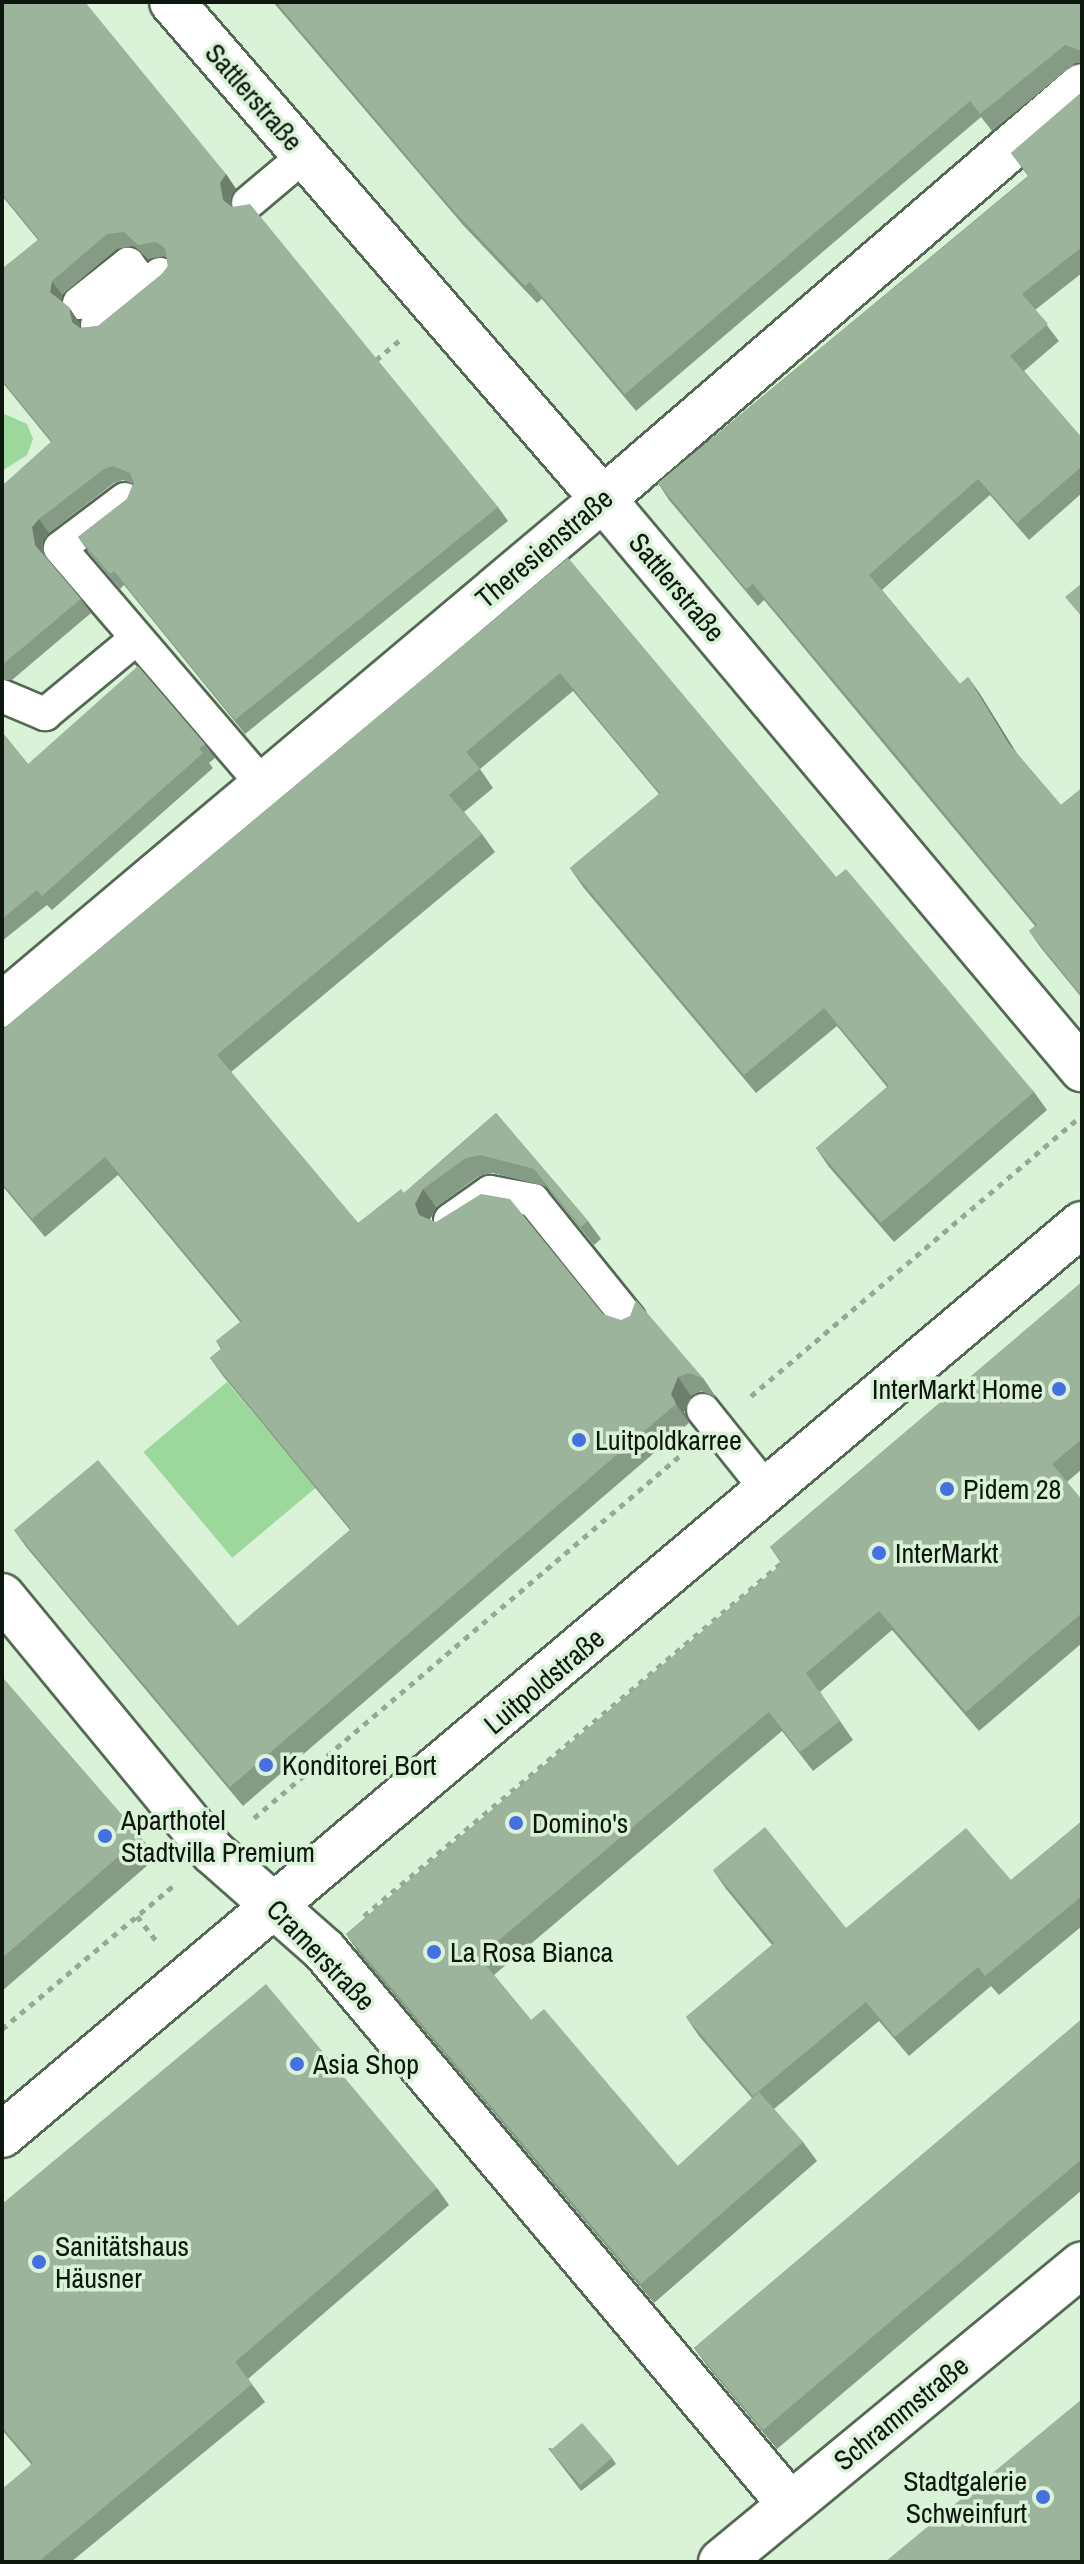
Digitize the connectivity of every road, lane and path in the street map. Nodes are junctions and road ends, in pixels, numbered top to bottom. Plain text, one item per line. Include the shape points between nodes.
1 (172, 2) edge
2 (1082, 86) edge
3 (305, 155) junction
4 (248, 203) edge
5 (154, 279) edge
6 (88, 314) dead end
7 (125, 499) edge
8 (603, 499) junction
9 (137, 638) junction
10 (2, 696) edge
11 (263, 785) junction
12 (2, 1005) edge
13 (1082, 1069) edge
14 (1082, 1115) edge
15 (447, 1222) edge
16 (1082, 1224) edge
17 (630, 1320) edge
18 (709, 1418) junction
19 (768, 1491) junction
20 (792, 1554) edge
21 (2, 1596) edge
22 (213, 1852) junction
23 (277, 1906) junction
24 (324, 1950) junction
25 (2, 2029) edge
26 (2, 2135) edge
27 (1082, 2264) edge
28 (790, 2504) junction
29 (721, 2562) edge

1 - 3 street, Sattlerstraße
2 - 8 street, Theresienstraße
3 - 4 lane
3 - 8 street, Sattlerstraße
5 - 6 lane via 128,264
7 - 9 lane via 60,548
8 - 11 street, Theresienstraße
8 - 13 street, Sattlerstraße
9 - 10 lane via 45,714
9 - 11 lane
11 - 12 street, Theresienstraße
14 - 18 path
15 - 17 lane via 490,1192 533,1200
16 - 19 street, Luitpoldstraße
18 - 19 lane
18 - 22 path
19 - 23 street, Luitpoldstraße
20 - 24 path
21 - 22 street, Cramerstraße
22 - 23 street, Cramerstraße
22 - 25 path
23 - 24 street, Cramerstraße
23 - 26 street, Luitpoldstraße
24 - 28 street, Cramerstraße
27 - 28 street, Schrammstraße
28 - 29 street, Schrammstraße

